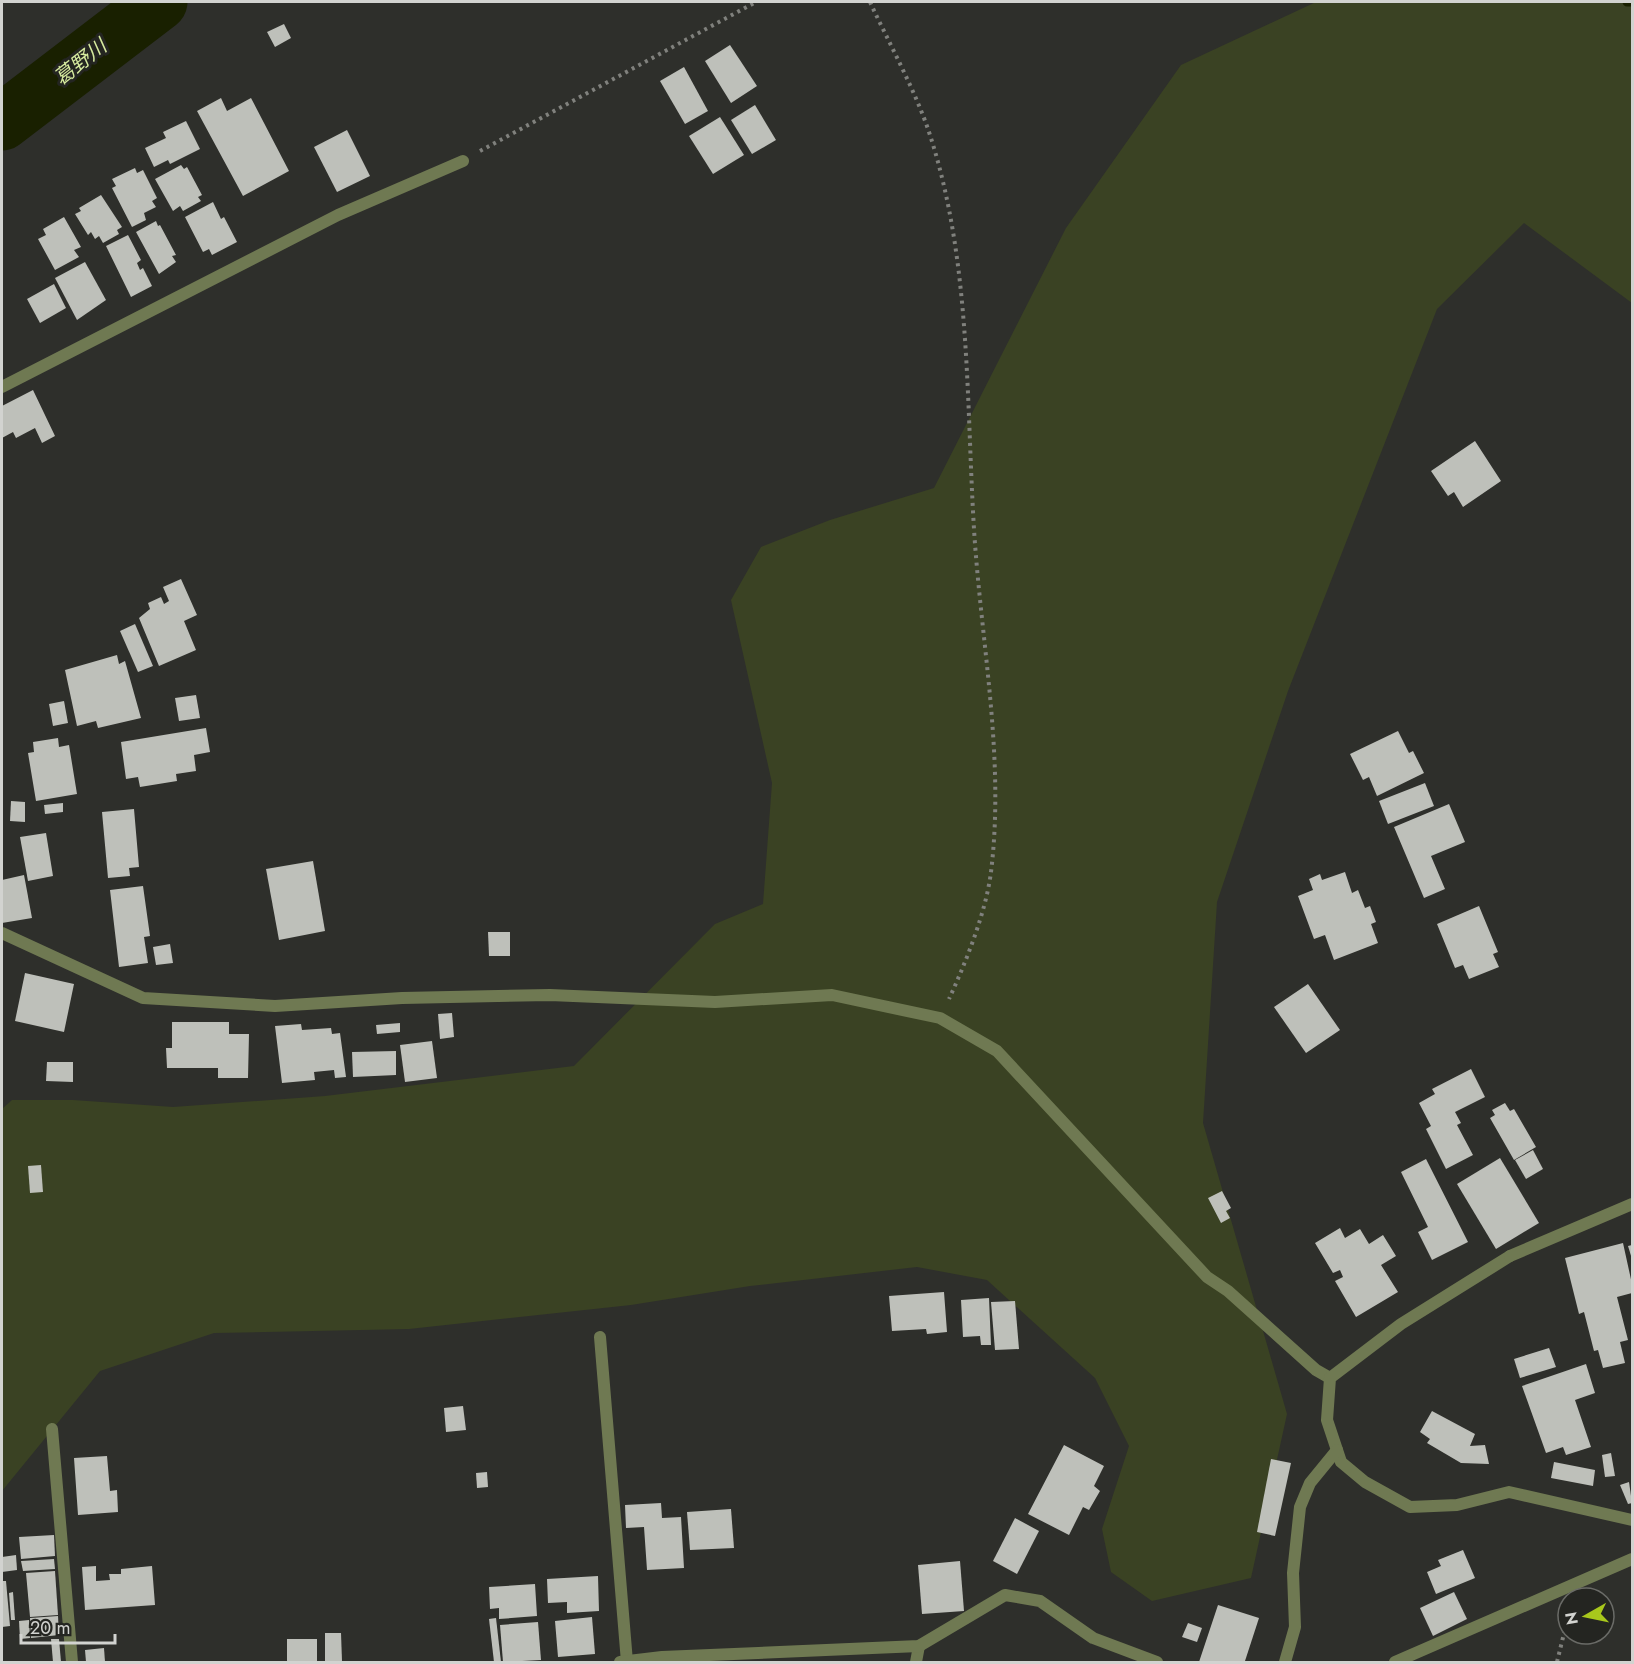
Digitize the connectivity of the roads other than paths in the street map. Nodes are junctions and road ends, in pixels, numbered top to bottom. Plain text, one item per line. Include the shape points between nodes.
1 (463, 161) road end
2 (2, 387) edge
3 (2, 933) edge
4 (1632, 1204) edge
5 (600, 1337) dead end
6 (1330, 1378) junction
7 (52, 1429) dead end
8 (1337, 1450) junction
9 (1632, 1520) edge
10 (1632, 1559) edge
11 (919, 1646) junction
12 (72, 1662) edge
13 (625, 1662) edge
14 (916, 1662) edge
15 (1157, 1662) edge
16 (1285, 1662) edge
17 (1395, 1662) edge

1 - 2 street via 338,215
3 - 6 street via 143,998 274,1006 550,995 715,1002 832,995 940,1018 997,1051 1207,1276
4 - 6 street via 1510,1256 1401,1324
5 - 13 street
6 - 8 street via 1327,1420
7 - 12 street
8 - 9 street via 1341,1462 1365,1482 1410,1507 1457,1505 1509,1492
8 - 16 street via 1310,1483 1300,1507 1293,1573 1295,1627
10 - 17 street
11 - 13 street
11 - 14 street
11 - 15 street via 1005,1595 1040,1600 1093,1638

